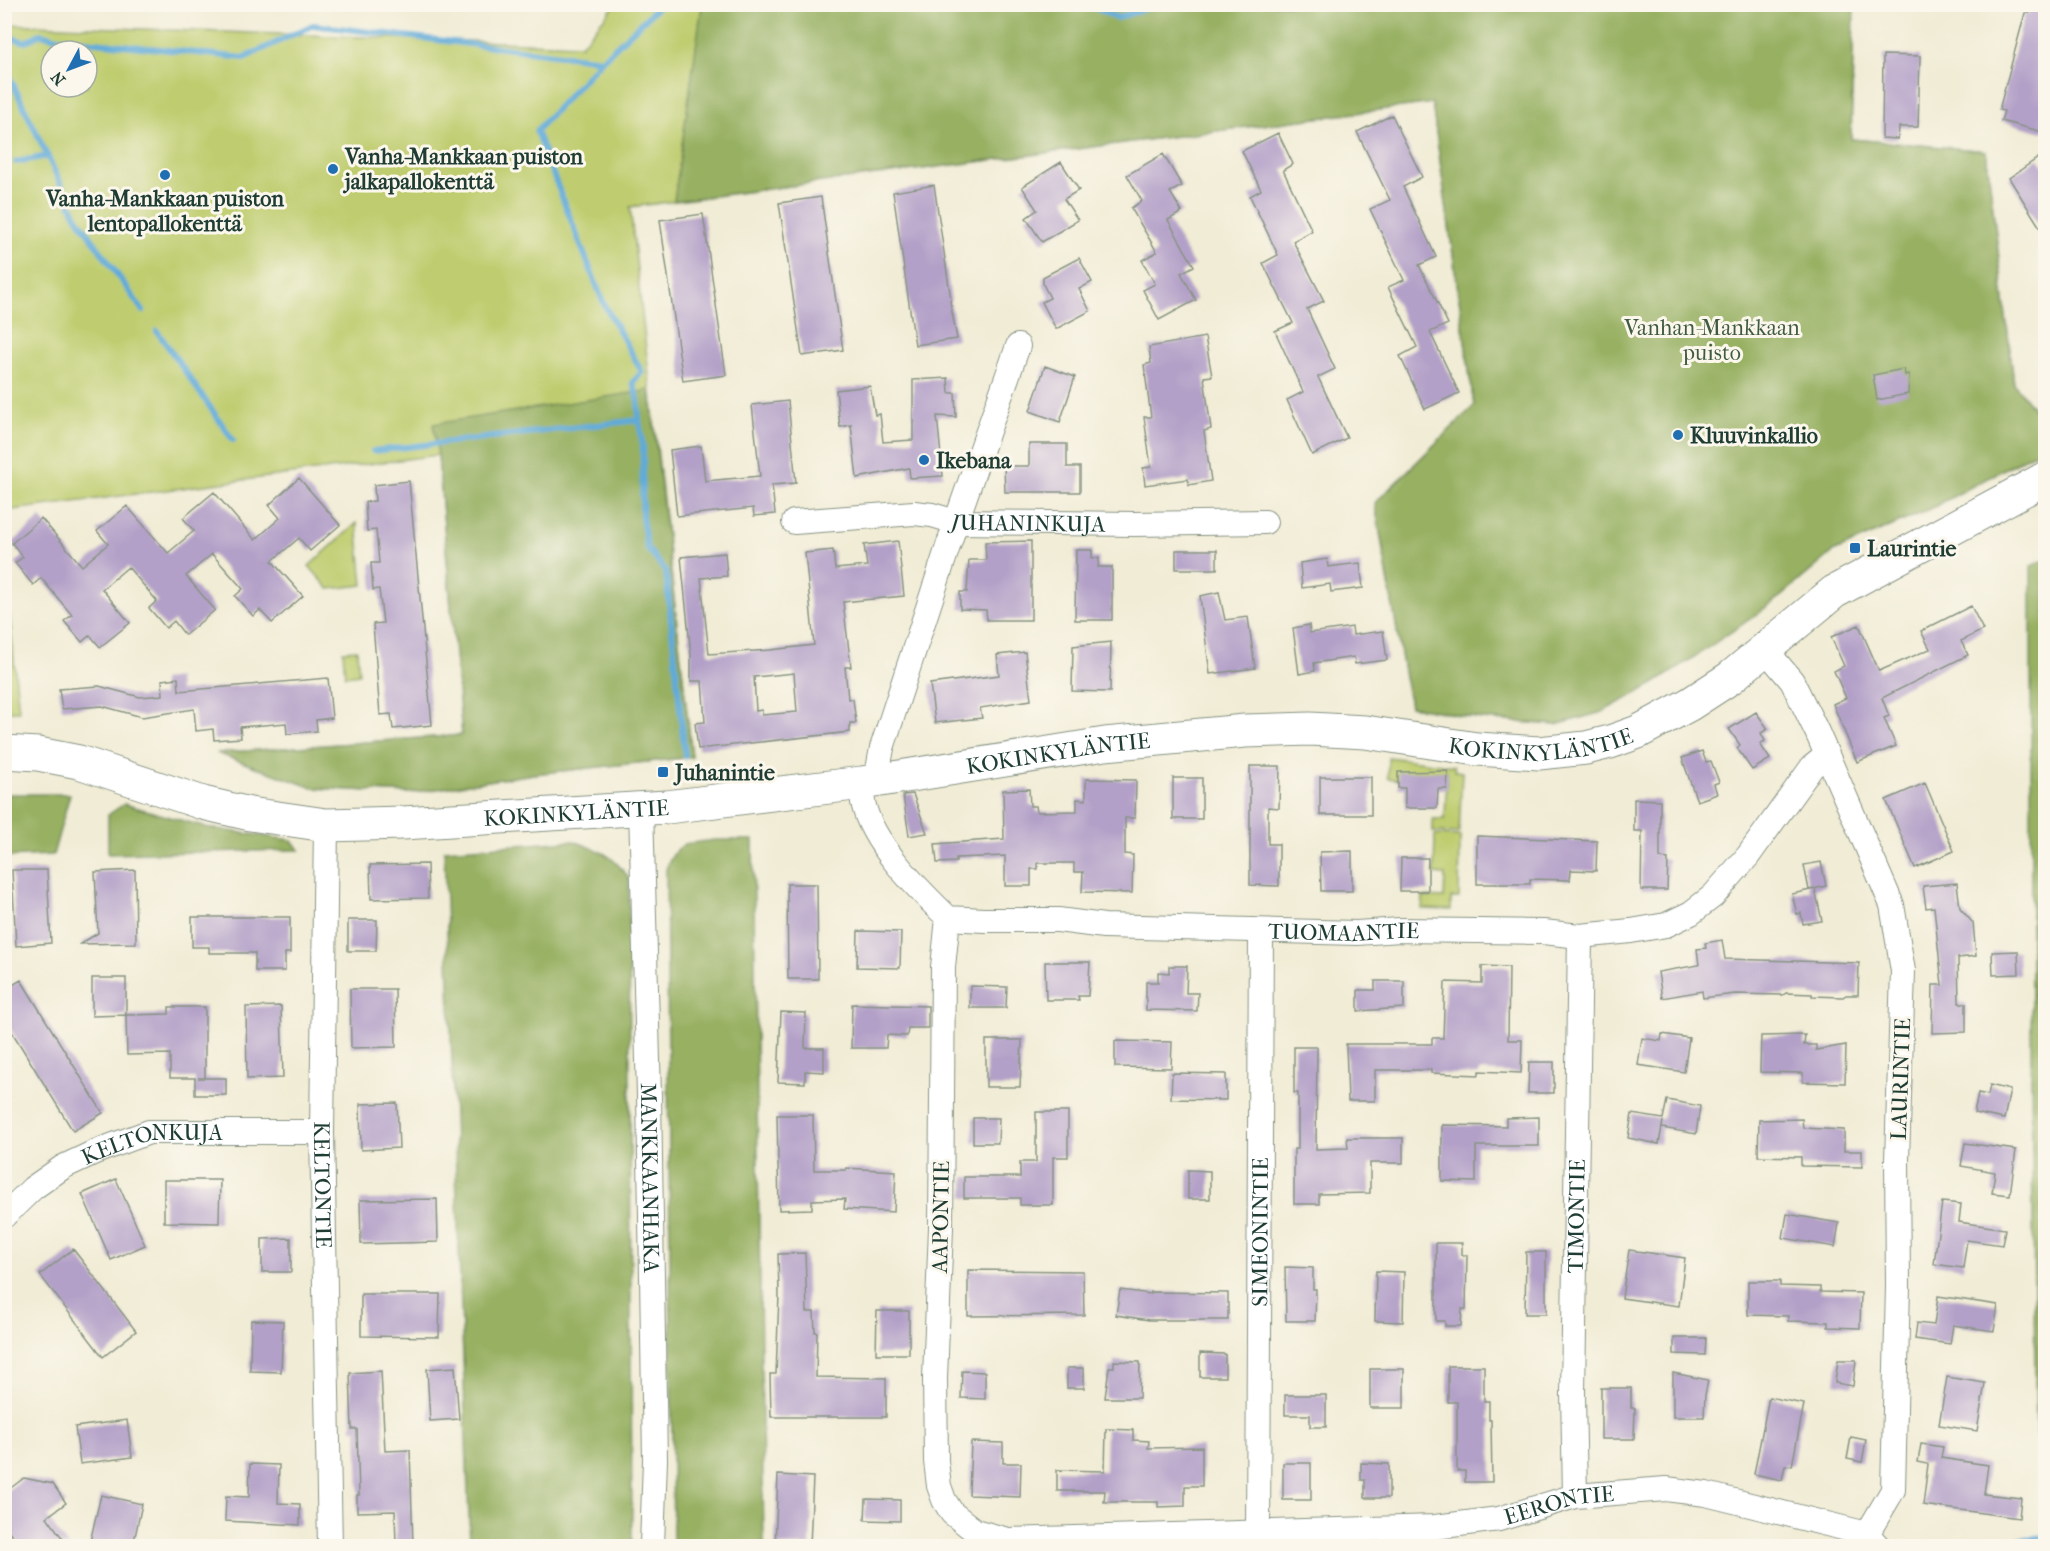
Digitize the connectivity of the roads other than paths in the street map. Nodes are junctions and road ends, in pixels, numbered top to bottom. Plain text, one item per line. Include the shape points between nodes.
1 (1018, 346) dead end
2 (2046, 478) edge
3 (794, 522) dead end
4 (956, 522) junction
5 (1265, 522) dead end
6 (1765, 649) junction
7 (4, 752) edge
8 (1827, 755) junction
9 (869, 782) junction
10 (641, 809) junction
11 (326, 825) junction
12 (948, 918) junction
13 (1261, 931) junction
14 (1580, 936) junction
15 (322, 1132) junction
16 (4, 1216) edge
17 (1575, 1496) junction
18 (952, 1514) joint
19 (1258, 1534) junction
20 (1873, 1540) edge
21 (1143, 1541) edge
22 (330, 1546) edge
23 (652, 1546) edge

1 - 4 street
2 - 6 main road, KOKINKYLÄNTIE via 1842,587
3 - 4 street, JUHANINKUJA via 914,513
4 - 5 street, JUHANINKUJA
4 - 9 street
6 - 8 street, LAURINTIE via 1792,681
6 - 9 main road, KOKINKYLÄNTIE via 1730,678 1661,721 1586,748 1539,753 1477,749 1365,732 1245,731 1105,744
7 - 11 main road, KOKINKYLÄNTIE via 79,762 203,803
8 - 14 street, TUOMAANTIE via 1812,767 1731,877 1690,913 1666,925
8 - 20 street, LAURINTIE via 1892,905 1903,971 1893,1490
9 - 10 main road, KOKINKYLÄNTIE
9 - 12 street via 863,802 878,836 924,896
10 - 11 main road, KOKINKYLÄNTIE
10 - 23 street, MANKKAANHAKA via 655,1460
11 - 15 street, KELTONTIE
12 - 13 street, TUOMAANTIE
12 - 18 street, AAPONTIE via 942,967 941,1228 935,1378 939,1486
13 - 14 street, TUOMAANTIE via 1508,931
13 - 19 street, SIMEONINTIE
14 - 17 street, TIMONTIE
15 - 16 street, KELTONKUJA via 149,1132 63,1167 33,1188
15 - 22 street, KELTONTIE
17 - 19 street, EERONTIE via 1499,1519 1446,1526
17 - 20 street, EERONTIE via 1666,1489 1692,1492
18 - 21 street, EERONTIE via 975,1531 1008,1540
19 - 21 street, EERONTIE

